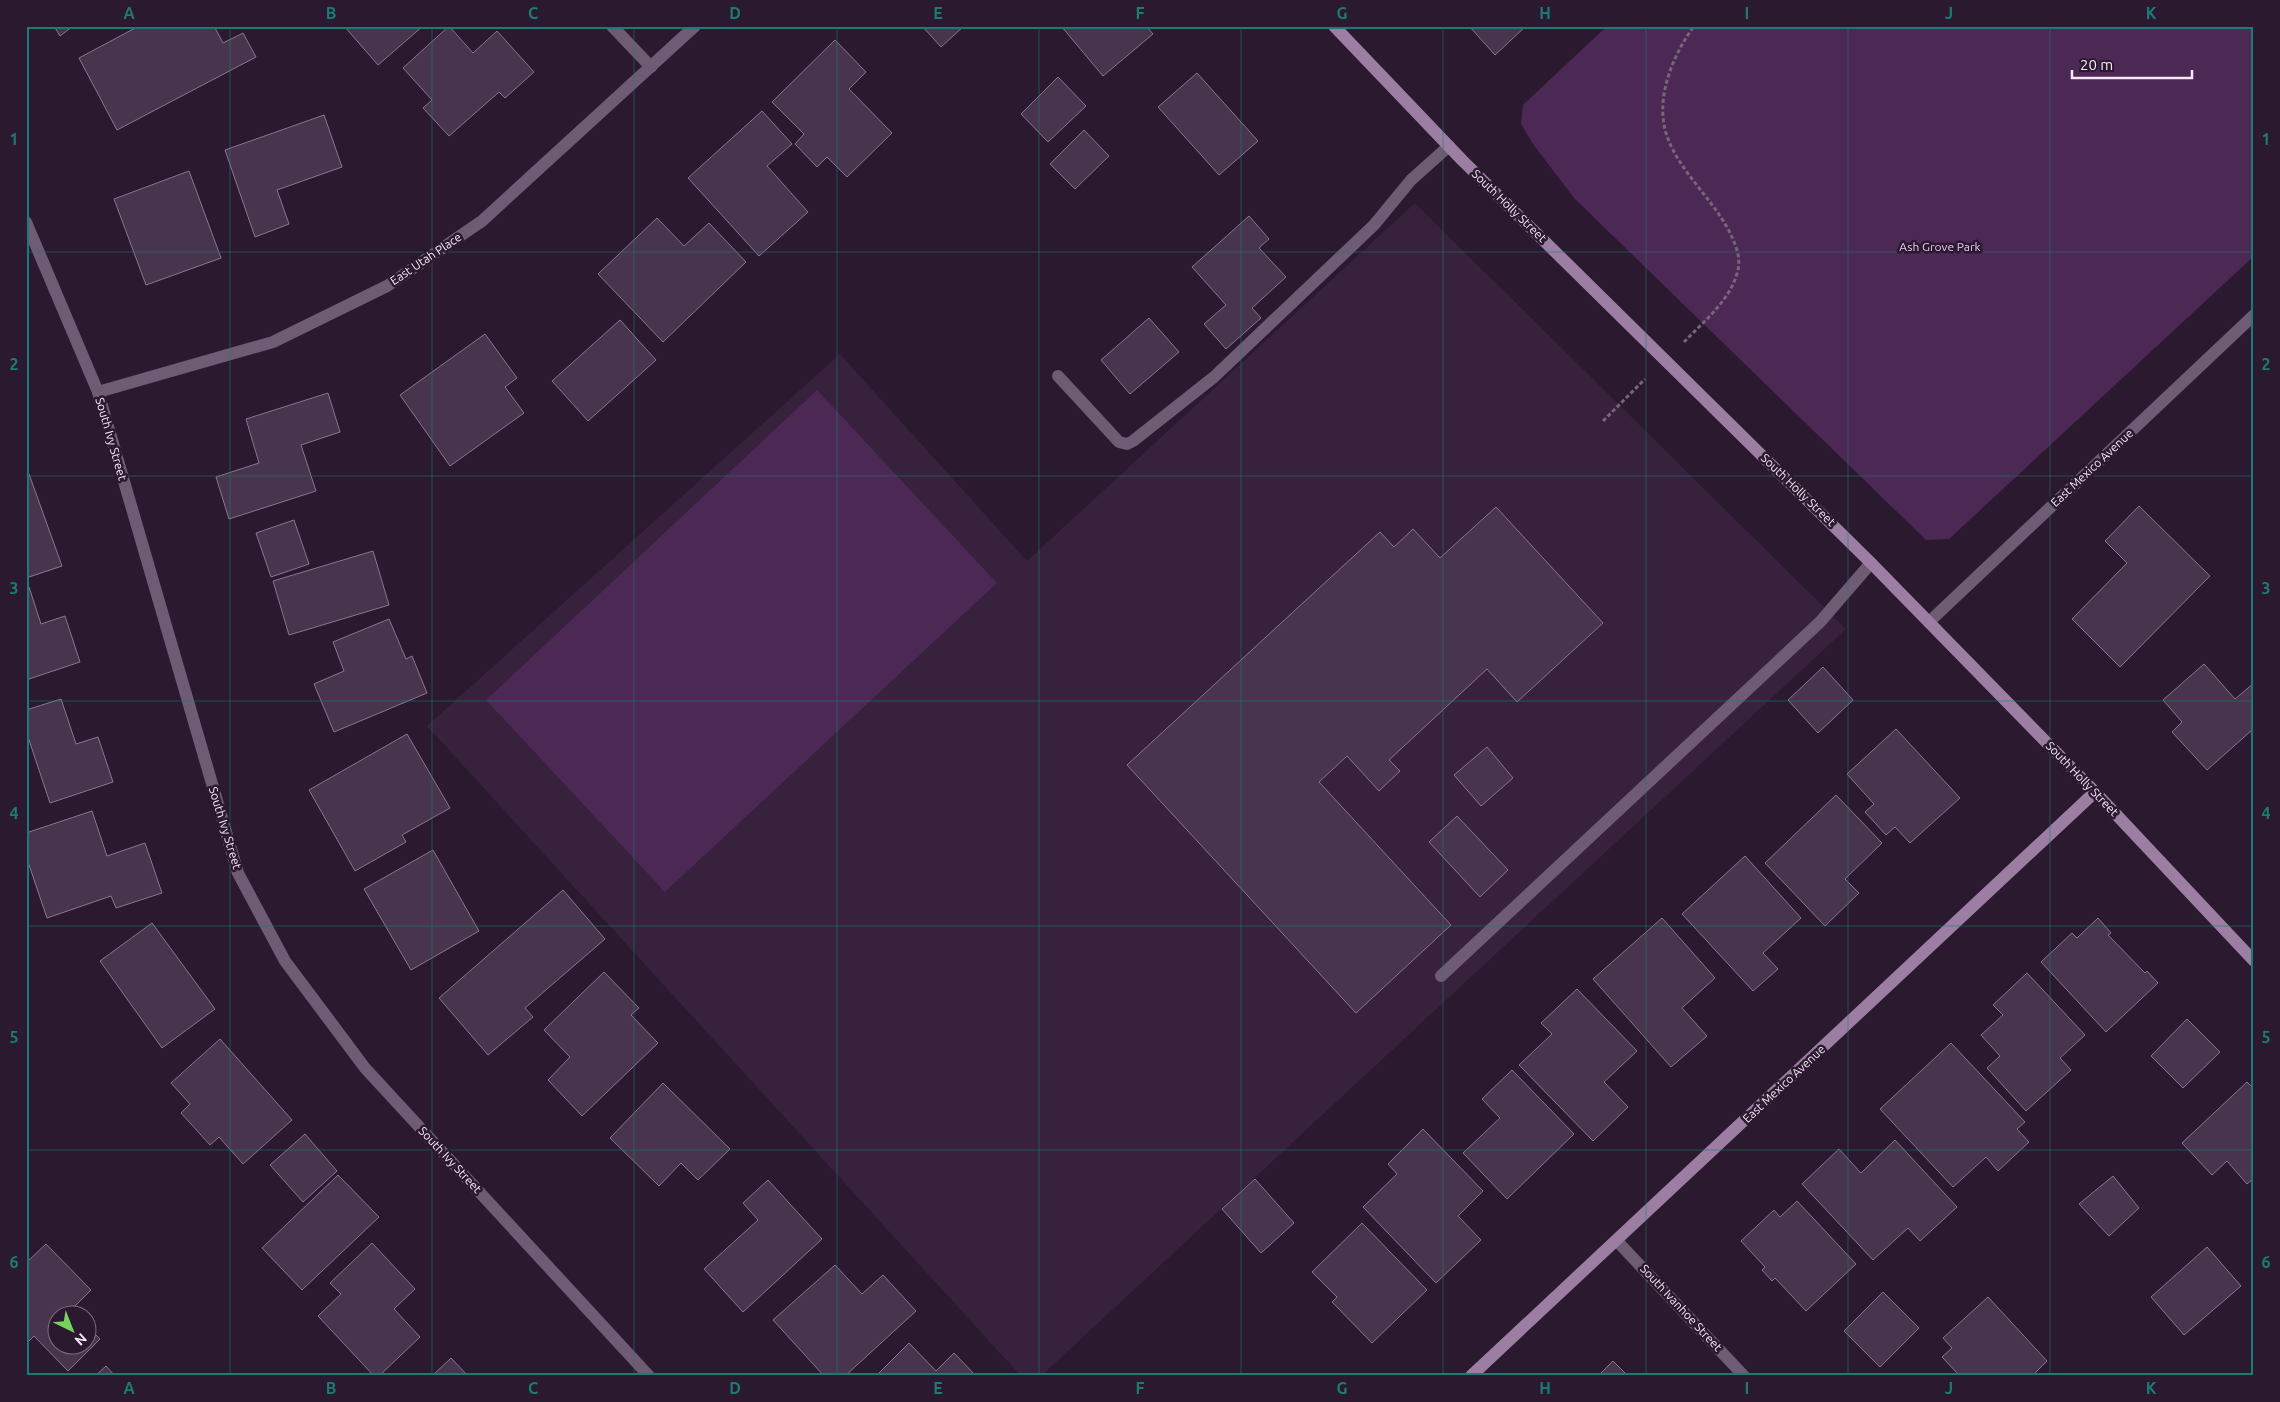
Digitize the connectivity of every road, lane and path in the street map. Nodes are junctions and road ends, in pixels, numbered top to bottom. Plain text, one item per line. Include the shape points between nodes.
1 (612, 26) edge
2 (694, 26) edge
3 (1334, 26) edge
4 (1694, 26) edge
5 (650, 67) junction
6 (1449, 146) junction
7 (26, 222) edge
8 (2254, 315) edge
9 (1665, 360) junction
10 (1058, 376) dead end
11 (98, 392) junction
12 (1603, 421) dead end
13 (1871, 563) junction
14 (1929, 622) junction
15 (2095, 792) junction
16 (2254, 961) edge
17 (1441, 976) dead end
18 (1617, 1241) junction
19 (649, 1376) edge
20 (1472, 1376) edge
21 (1744, 1376) edge

1 - 5 street
2 - 5 street, East Utah Place
3 - 6 main road, South Holly Street
4 - 9 path via 1684,40 1666,84 1663,109 1666,135 1737,247 1738,269 1731,289 1717,308
5 - 11 street, East Utah Place via 482,221 387,286 274,342
6 - 9 main road, South Holly Street
6 - 10 street via 1411,180 1374,224 1214,377 1133,441 1127,444 1119,442
7 - 11 street, South Ivy Street
8 - 14 street, East Mexico Avenue
9 - 12 path
9 - 13 main road, South Holly Street
11 - 19 street, South Ivy Street via 238,873 285,961 365,1068
13 - 14 main road, South Holly Street
13 - 17 street via 1820,622
14 - 15 main road, South Holly Street
15 - 16 main road, South Holly Street
15 - 18 main road, East Mexico Avenue
18 - 20 main road, East Mexico Avenue
18 - 21 street, South Ivanhoe Street

